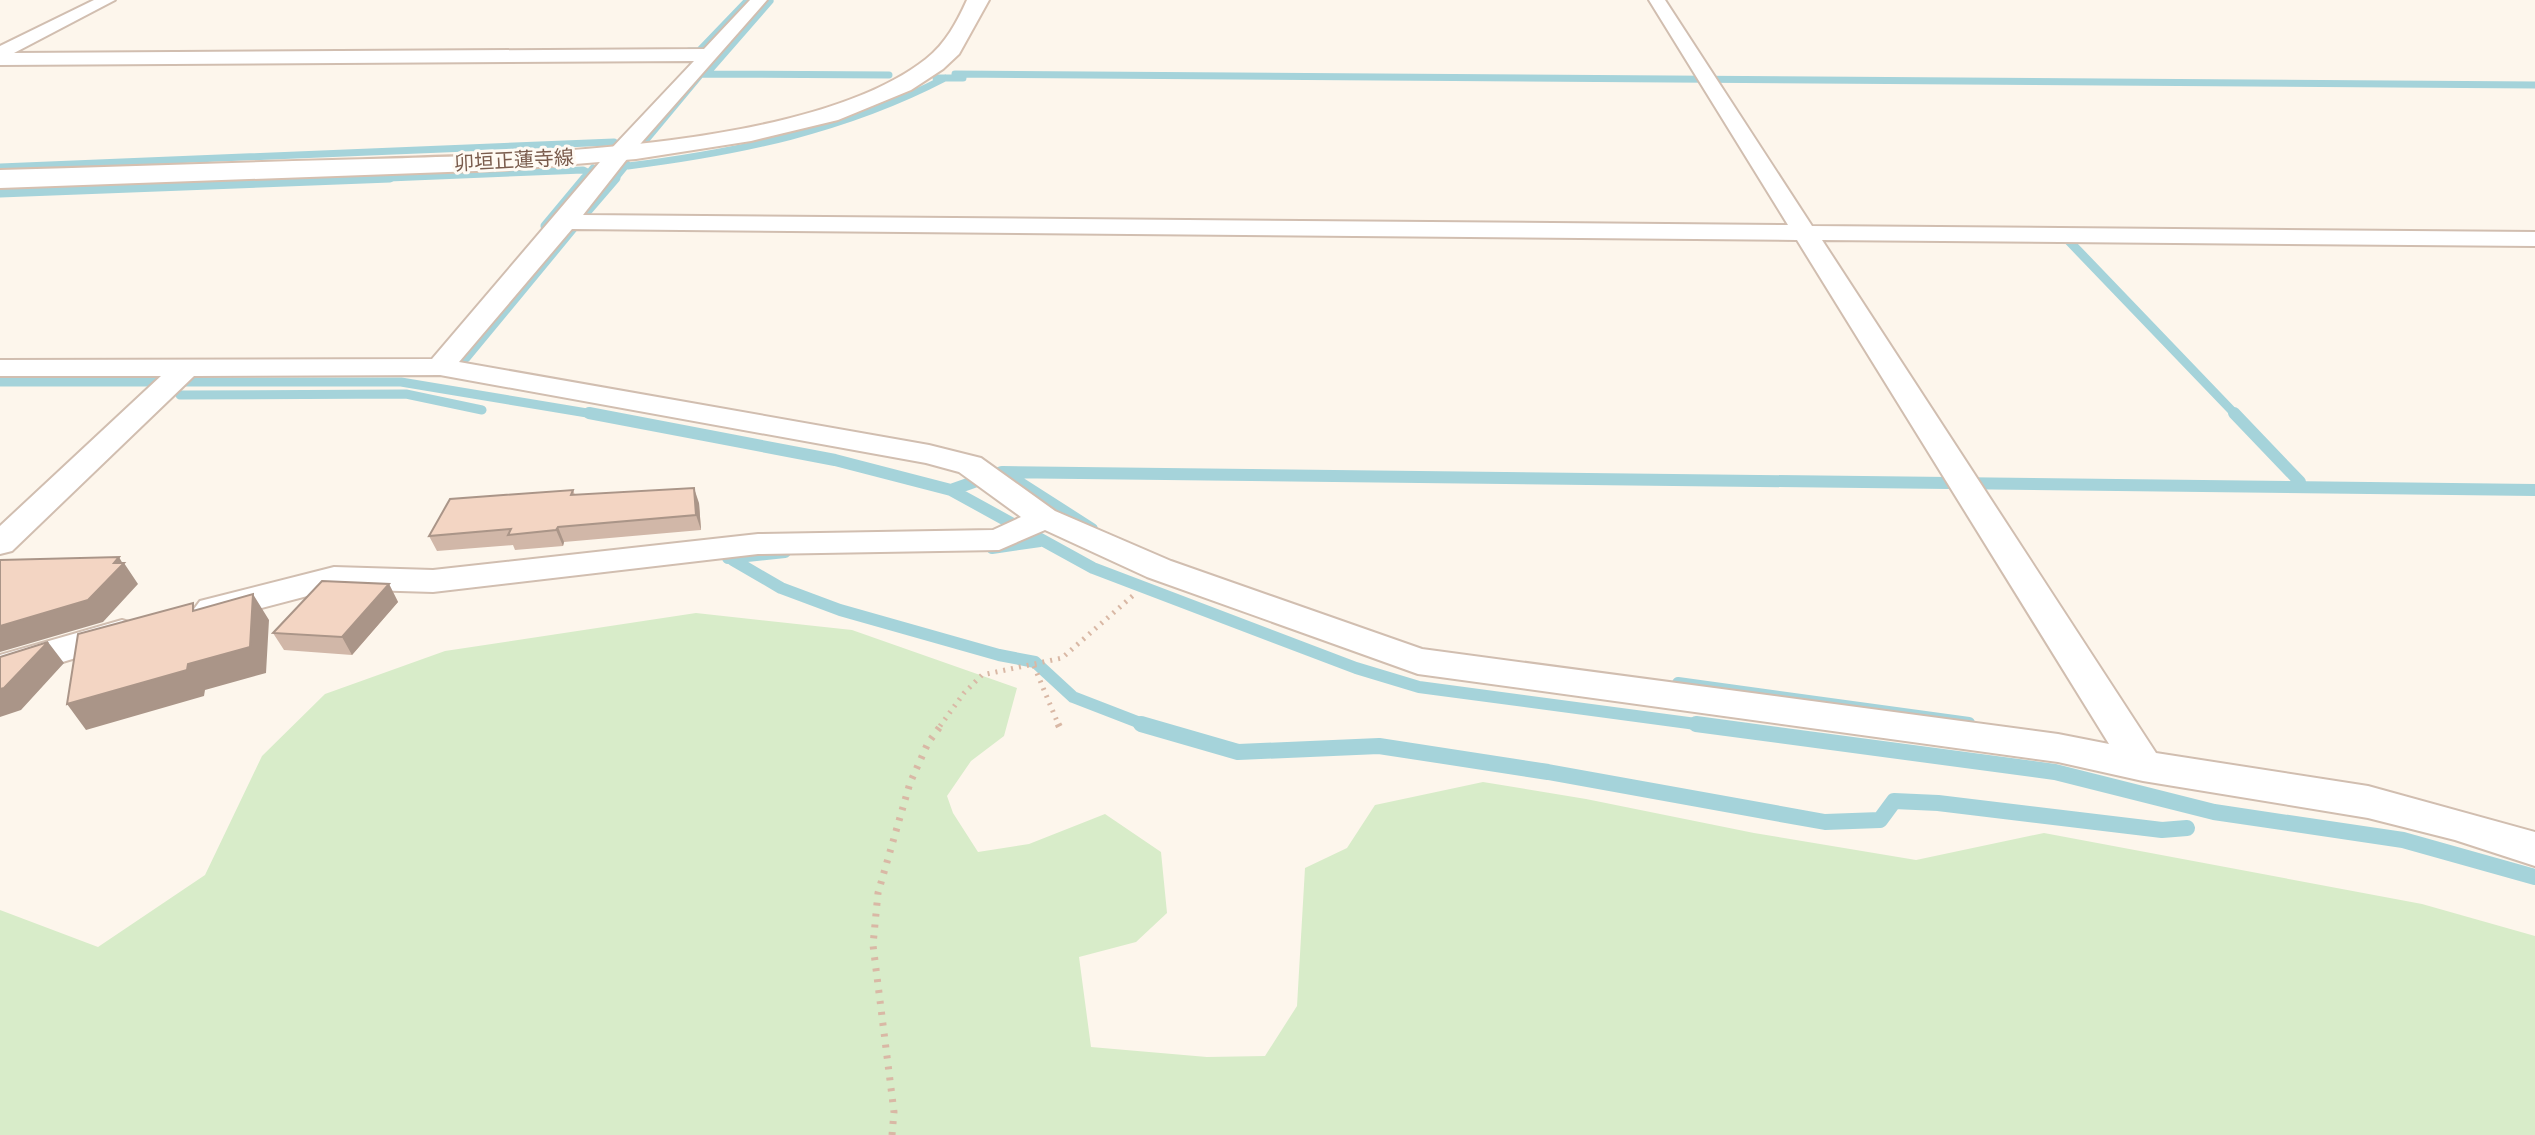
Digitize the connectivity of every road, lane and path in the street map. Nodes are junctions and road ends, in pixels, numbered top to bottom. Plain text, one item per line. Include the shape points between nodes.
1 (107, 0) edge
2 (759, 0) edge
3 (978, 0) edge
4 (1657, 0) edge
5 (708, 55) junction
6 (0, 56) edge
7 (619, 154) junction
8 (0, 179) edge
9 (565, 222) junction
10 (1804, 233) junction
11 (2535, 239) edge
12 (187, 367) junction
13 (440, 367) junction
14 (0, 368) edge
15 (1044, 518) junction
16 (0, 544) edge
17 (1159, 569) junction
18 (1034, 666) junction
19 (0, 668) edge
20 (1061, 730) dead end
21 (2143, 766) junction
22 (2535, 849) edge
23 (892, 1135) edge

1 - 6 street
2 - 5 street
3 - 7 main road, 卯垣正蓮寺線 via 947,54 885,92 778,129
4 - 10 street
5 - 6 street
5 - 7 street
7 - 8 main road, 卯垣正蓮寺線
7 - 9 street
9 - 10 street
9 - 13 street
10 - 11 street
10 - 21 street
12 - 13 street
12 - 14 street
12 - 16 street
13 - 15 street via 929,454 970,465
15 - 17 street
15 - 19 street via 999,540 758,544 433,581 334,578
17 - 18 path via 1062,658
17 - 21 street via 1418,661 2058,748
18 - 20 path
18 - 23 path via 982,675 928,743 910,783 878,893 873,945 894,1112
21 - 22 street via 2368,802

